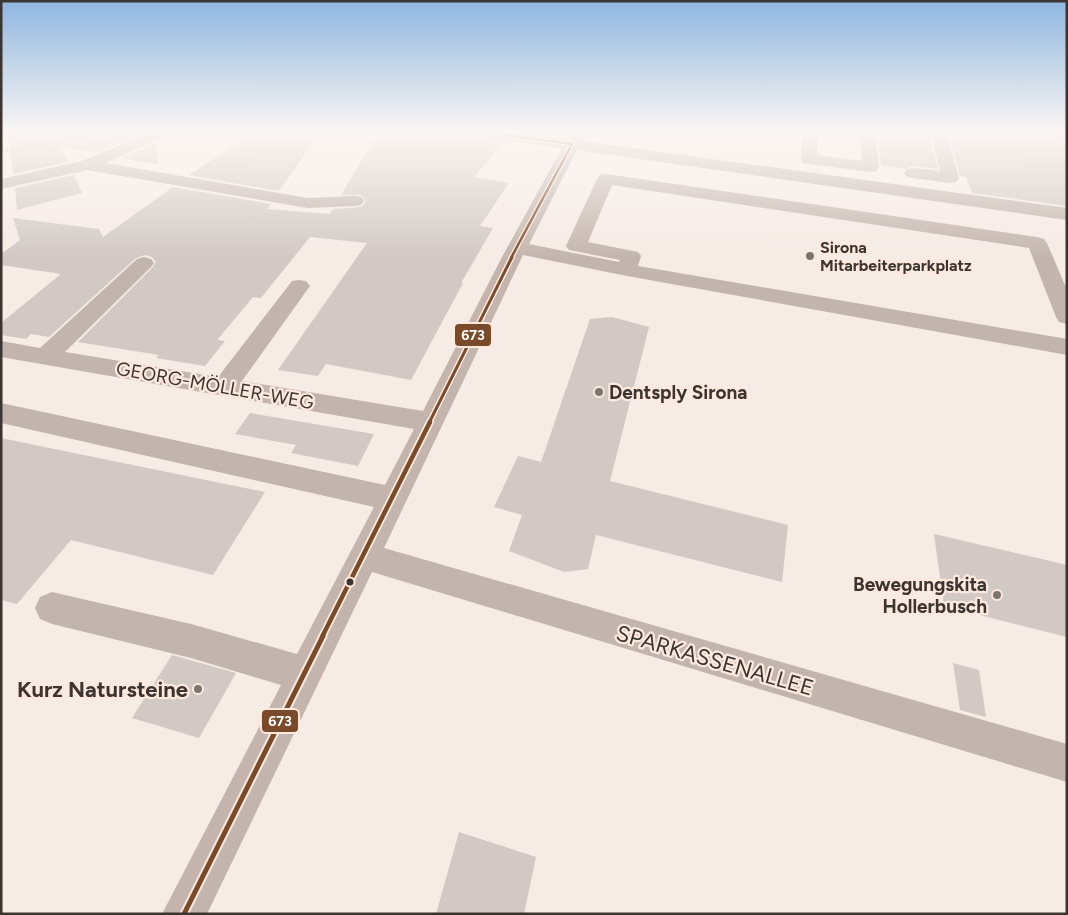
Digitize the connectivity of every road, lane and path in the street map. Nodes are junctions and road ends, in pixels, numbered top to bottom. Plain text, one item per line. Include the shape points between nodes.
1 (48, 174) edge
2 (133, 174) edge
3 (557, 174) edge
4 (807, 174) edge
5 (921, 174) edge
6 (949, 174) edge
7 (1, 184) edge
8 (355, 201) dead end
9 (1067, 214) edge
10 (514, 253) junction
11 (144, 263) dead end
12 (626, 270) junction
13 (299, 286) dead end
14 (1067, 317) edge
15 (1067, 347) edge
16 (1, 349) edge
17 (46, 356) junction
18 (224, 386) junction
19 (1, 413) edge
20 (430, 422) junction
21 (393, 499) junction
22 (364, 556) junction
23 (52, 608) dead end
24 (305, 674) junction
25 (1067, 763) edge
26 (184, 914) edge

1 - 7 street
2 - 8 street via 308,203
3 - 10 street
4 - 9 street
5 - 6 street via 950,178
10 - 12 street via 590,273
10 - 20 street
11 - 17 street
12 - 14 street via 632,256 576,246 606,179 1037,243
12 - 15 street
13 - 18 street
16 - 17 street, GEORG-MÖLLER-WEG
17 - 18 street, GEORG-MÖLLER-WEG
18 - 20 street, GEORG-MÖLLER-WEG
19 - 21 street
20 - 21 street
21 - 22 street
22 - 24 street
22 - 25 street, SPARKASSENALLEE
23 - 24 street via 191,641
24 - 26 street

